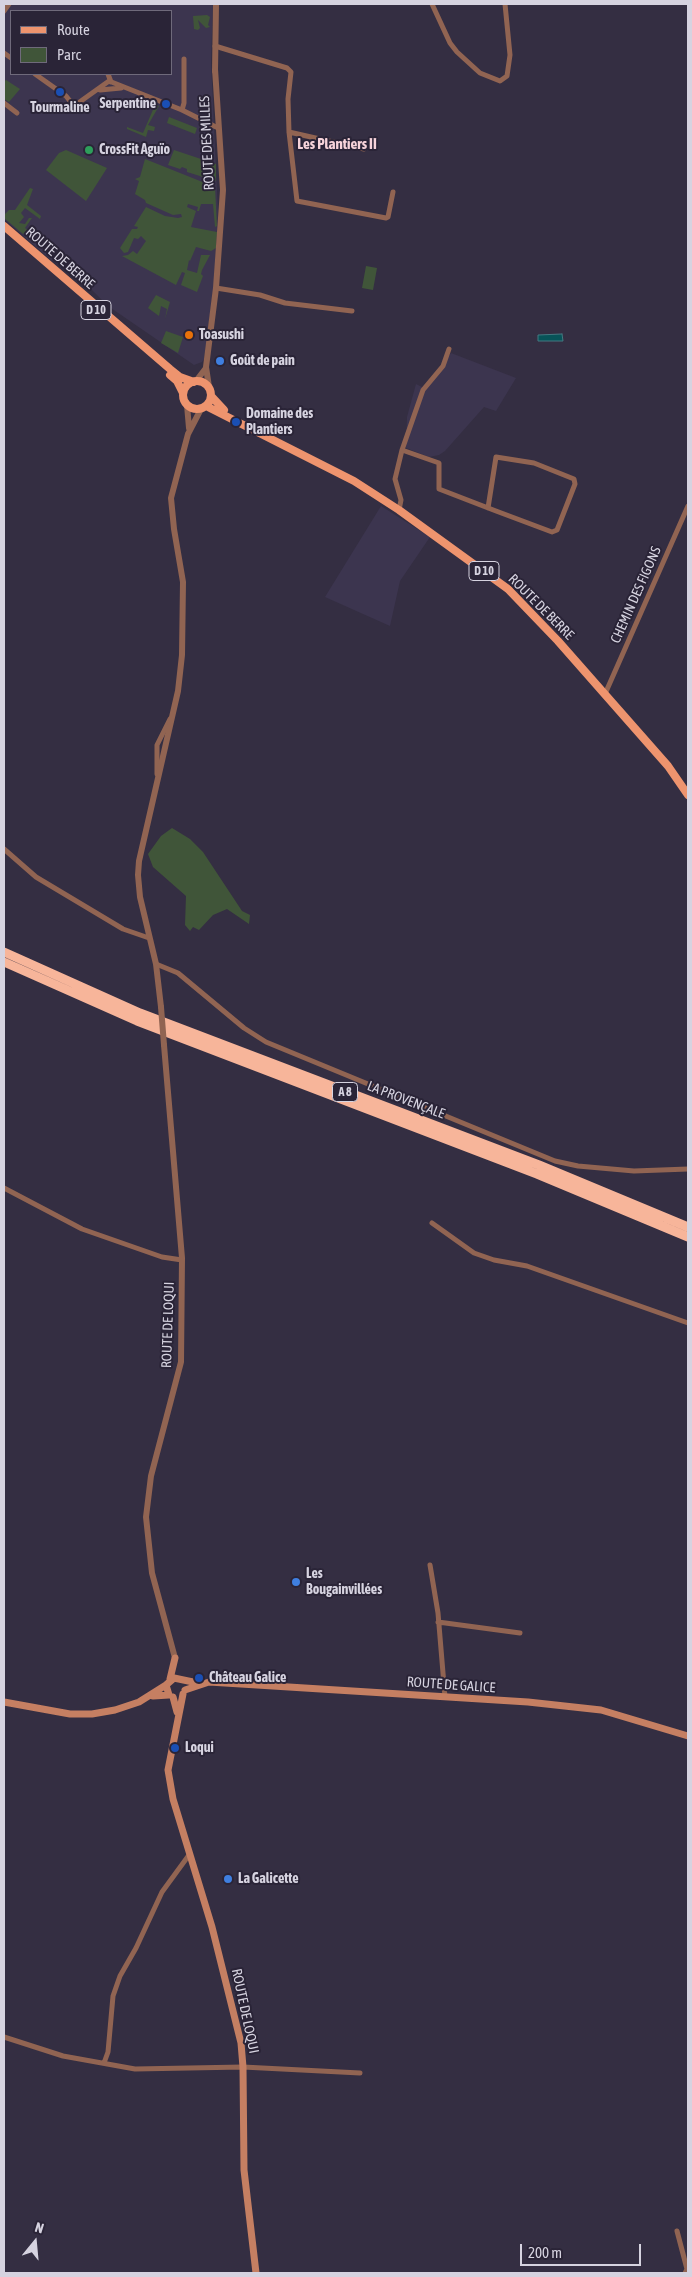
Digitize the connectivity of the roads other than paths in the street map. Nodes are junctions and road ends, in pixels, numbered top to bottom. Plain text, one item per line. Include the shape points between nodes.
1 (9, 4) edge
2 (216, 4) edge
3 (432, 4) edge
4 (505, 4) edge
5 (4, 10) edge
6 (215, 46) junction
7 (184, 59) dead end
8 (36, 75) edge
9 (108, 75) edge
10 (109, 84) junction
11 (4, 104) edge
12 (182, 110) junction
13 (17, 112) dead end
14 (218, 124) junction
15 (289, 132) junction
16 (364, 149) dead end
17 (394, 192) dead end
18 (4, 226) edge
19 (4, 231) edge
20 (216, 288) junction
21 (352, 311) dead end
22 (448, 349) dead end
23 (206, 367) junction
24 (193, 381) junction
25 (209, 387) junction
26 (183, 393) junction
27 (211, 396) junction
28 (187, 405) junction
29 (203, 408) junction
30 (188, 434) junction
31 (402, 450) junction
32 (342, 475) junction
33 (688, 506) edge
34 (488, 508) junction
35 (399, 510) junction
36 (605, 694) junction
37 (688, 795) edge
38 (4, 849) edge
39 (150, 938) junction
40 (4, 952) edge
41 (4, 962) edge
42 (156, 964) junction
43 (688, 1169) edge
44 (4, 1188) edge
45 (432, 1223) dead end
46 (688, 1227) edge
47 (688, 1237) edge
48 (182, 1260) junction
49 (688, 1323) edge
50 (430, 1565) dead end
51 (438, 1622) junction
52 (520, 1633) dead end
53 (174, 1658) junction
54 (181, 1679) junction
55 (168, 1682) junction
56 (205, 1682) junction
57 (184, 1692) junction
58 (171, 1696) junction
59 (150, 1697) junction
60 (444, 1697) junction
61 (4, 1702) edge
62 (177, 1717) junction
63 (688, 1736) edge
64 (189, 1855) junction
65 (4, 2037) edge
66 (104, 2063) junction
67 (243, 2067) junction
68 (360, 2073) dead end
69 (677, 2231) dead end
70 (256, 2273) edge
71 (685, 2273) edge

1 - 5 street
2 - 6 street, ROUTE DES MILLES
3 - 4 street via 456,52 480,73 500,81 507,76 510,55
6 - 14 street, ROUTE DES MILLES
6 - 15 street via 289,69
7 - 12 street
8 - 10 street via 75,100
9 - 10 street
10 - 12 street
11 - 13 street
12 - 14 street
14 - 20 street, ROUTE DES MILLES via 223,190
15 - 16 street
15 - 17 street via 297,201 386,218
18 - 24 main road, ROUTE DE BERRE / D 10 via 170,369
19 - 26 main road, ROUTE DE BERRE / D 10 via 177,381
20 - 21 street
20 - 23 street, ROUTE DES MILLES
22 - 31 street via 443,366 423,390
23 - 24 street, ROUTE DES MILLES
23 - 25 street, ROUTE DES MILLES
24 - 25 main road
24 - 26 main road
25 - 27 main road
26 - 28 main road
27 - 29 main road
27 - 32 main road, ROUTE DE BERRE / D 10 via 232,416
28 - 29 main road
28 - 30 street
29 - 30 street
29 - 32 main road, ROUTE DE BERRE / D 10
30 - 39 street, ROUTE DE LOQUI via 171,498 182,572 182,655 138,875
31 - 34 street via 440,463 439,489
31 - 35 street via 395,480 401,500
32 - 35 main road, ROUTE DE BERRE / D 10
33 - 36 street, CHEMIN DES FIGONS
34 - 34 street via 496,457 534,463 574,479 575,484 557,530 552,532
35 - 36 main road, ROUTE DE BERRE / D 10 via 508,589
36 - 37 main road, ROUTE DE BERRE / D 10 via 668,766
38 - 39 street via 36,877 123,929
39 - 42 street, ROUTE DE LOQUI
40 - 46 highway, LA PROVENÇALE / A 8 via 140,1013 548,1169
41 - 47 highway, LA PROVENÇALE / A 8 via 137,1021 537,1174
42 - 43 street via 178,973 244,1028 266,1042 555,1161 634,1171
42 - 48 street, ROUTE DE LOQUI, bridge
44 - 48 street via 82,1229 162,1257
45 - 49 street via 474,1253 527,1266
48 - 53 street, ROUTE DE LOQUI via 181,1362 151,1476 146,1516 152,1573
50 - 51 street
51 - 52 street
51 - 60 street
53 - 54 main road
53 - 55 main road
54 - 55 main road, ROUTE DE GALICE
54 - 56 main road, ROUTE DE GALICE
54 - 57 street
55 - 58 main road
55 - 59 main road
56 - 57 main road
56 - 60 main road, ROUTE DE GALICE
57 - 58 street
57 - 62 main road, ROUTE DE LOQUI
58 - 59 main road
58 - 62 main road
59 - 61 main road via 115,1710 92,1714 70,1714
60 - 63 main road, ROUTE DE GALICE via 601,1710
62 - 64 main road, ROUTE DE LOQUI via 168,1761 173,1799
64 - 66 street via 162,1892 120,1976 113,1996
64 - 67 main road, ROUTE DE LOQUI via 232,2004
65 - 66 street via 63,2056
66 - 67 street via 135,2068
67 - 68 street
67 - 70 main road, ROUTE DE LOQUI via 244,2170
69 - 71 street via 687,2269

